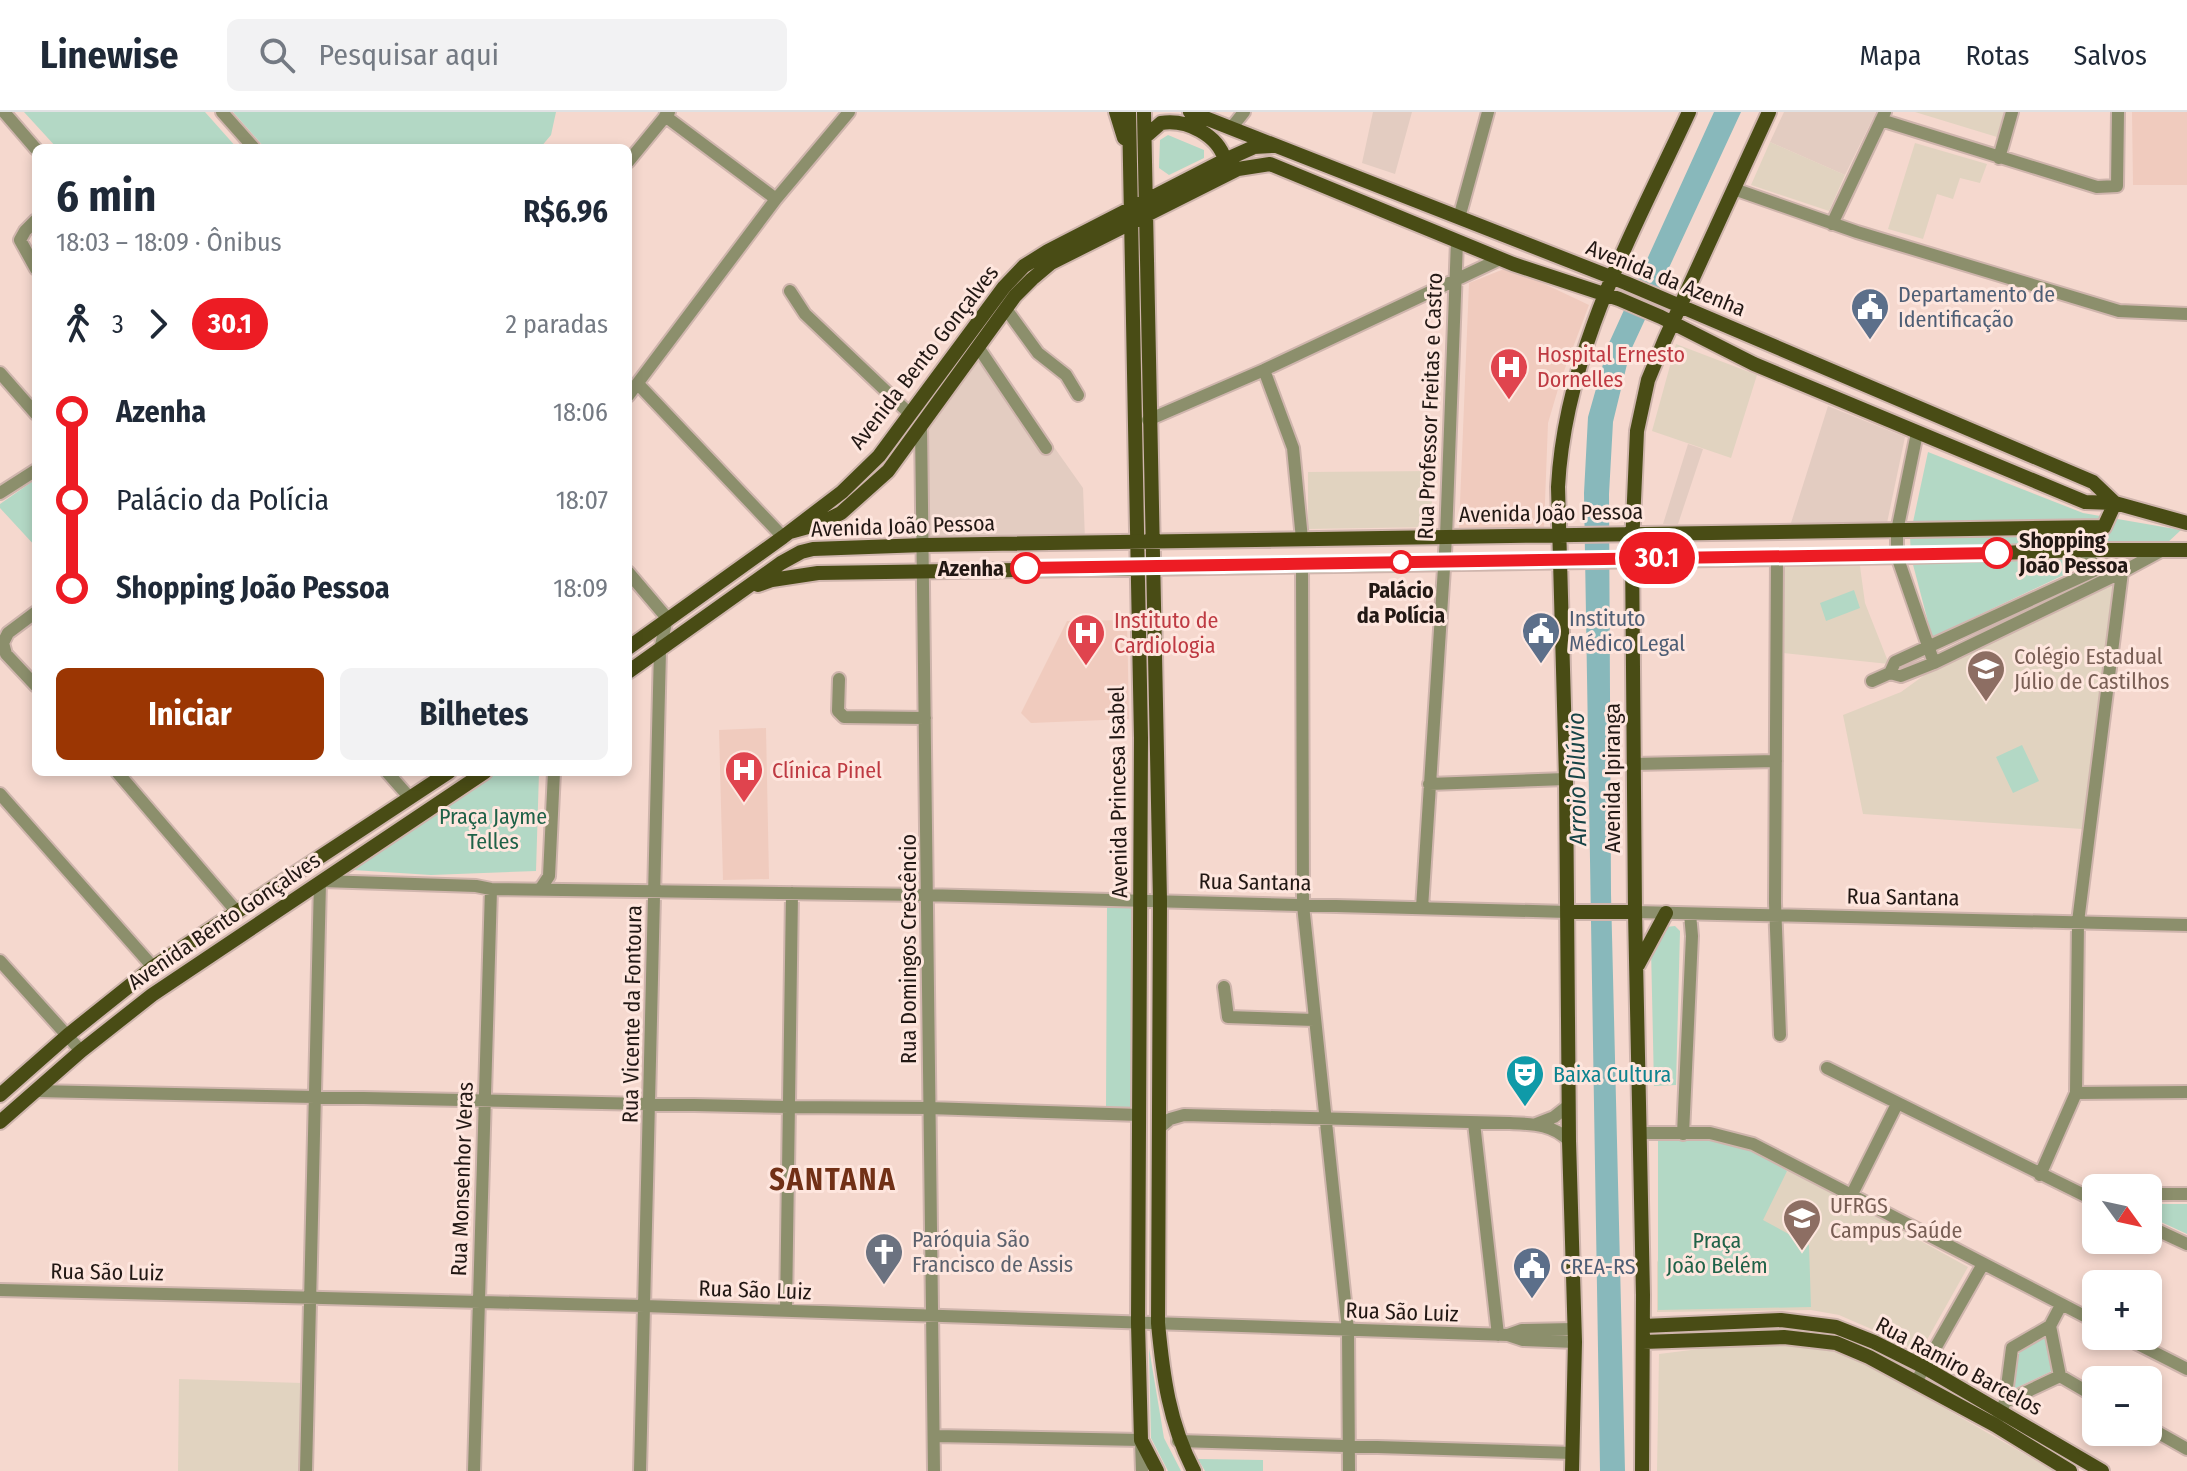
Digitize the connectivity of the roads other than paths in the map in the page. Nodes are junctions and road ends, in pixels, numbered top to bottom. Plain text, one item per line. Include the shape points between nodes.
1 (4, 112) edge
2 (222, 112) edge
3 (849, 112) edge
4 (1116, 112) edge
5 (1129, 112) edge
6 (1144, 112) edge
7 (1190, 112) edge
8 (1244, 112) edge
9 (1488, 112) edge
10 (1689, 112) edge
11 (1769, 112) edge
12 (2012, 112) edge
13 (2118, 112) edge
14 (667, 114) edge
15 (1883, 116) edge
16 (1232, 127) junction
17 (1145, 137) junction
18 (32, 144) edge
19 (250, 144) edge
20 (1277, 145) junction
21 (1129, 154) junction
22 (632, 157) edge
23 (1999, 158) junction
24 (1225, 160) junction
25 (1270, 164) joint
26 (1734, 189) junction
27 (776, 199) junction
28 (1146, 208) junction
29 (1129, 216) junction
30 (1459, 218) junction
31 (32, 224) edge
32 (1832, 224) junction
33 (1457, 241) junction
34 (1500, 259) junction
35 (32, 262) edge
36 (1454, 280) junction
37 (1619, 281) junction
38 (790, 291) dead end
39 (1604, 295) junction
40 (1674, 304) junction
41 (1006, 309) junction
42 (2187, 314) edge
43 (1666, 320) junction
44 (978, 347) junction
45 (1264, 370) junction
46 (0, 373) edge
47 (638, 384) junction
48 (632, 391) edge
49 (1078, 395) dead end
50 (32, 409) edge
51 (910, 414) junction
52 (1148, 420) junction
53 (921, 426) junction
54 (1917, 433) junction
55 (1046, 448) dead end
56 (32, 473) edge
57 (0, 493) edge
58 (2115, 503) junction
59 (841, 513) junction
60 (2187, 523) edge
61 (1897, 531) junction
62 (1632, 534) junction
63 (787, 535) junction
64 (1559, 535) junction
65 (1446, 537) junction
66 (1302, 539) junction
67 (1137, 542) junction
68 (1153, 542) junction
69 (924, 545) junction
70 (829, 548) junction
71 (2082, 550) junction
72 (2187, 550) edge
73 (2161, 551) junction
74 (1897, 556) junction
75 (1777, 557) junction
76 (1632, 559) junction
77 (1443, 561) junction
78 (1559, 561) junction
79 (1302, 564) junction
80 (1138, 566) junction
81 (1154, 566) junction
82 (2098, 569) junction
83 (924, 571) junction
84 (2122, 572) junction
85 (632, 577) edge
86 (747, 589) junction
87 (32, 615) edge
88 (667, 618) junction
89 (632, 645) edge
90 (1927, 648) junction
91 (660, 650) junction
92 (1934, 663) junction
93 (632, 669) edge
94 (1890, 673) junction
95 (839, 679) dead end
96 (1872, 681) dead end
97 (32, 682) edge
98 (925, 718) junction
99 (1776, 761) junction
100 (1634, 764) junction
101 (120, 776) edge
102 (391, 776) edge
103 (443, 776) edge
104 (479, 776) edge
105 (554, 776) edge
106 (1566, 779) junction
107 (1429, 784) junction
108 (0, 794) edge
109 (410, 798) junction
110 (549, 876) junction
111 (321, 881) junction
112 (541, 888) junction
113 (491, 889) junction
114 (556, 889) junction
115 (655, 891) junction
116 (792, 893) junction
117 (928, 895) junction
118 (1141, 901) junction
119 (1160, 901) junction
120 (1303, 905) junction
121 (1422, 908) junction
122 (237, 912) junction
123 (1575, 912) junction
124 (1631, 912) junction
125 (1668, 914) junction
126 (1690, 914) junction
127 (1776, 915) junction
128 (2078, 922) junction
129 (2187, 925) edge
130 (1692, 936) junction
131 (0, 961) edge
132 (1638, 965) junction
133 (153, 967) junction
134 (1224, 987) dead end
135 (1314, 1020) junction
136 (68, 1035) junction
137 (1780, 1035) dead end
138 (81, 1051) junction
139 (1827, 1068) dead end
140 (36, 1091) junction
141 (2187, 1092) edge
142 (2076, 1093) junction
143 (0, 1095) edge
144 (315, 1096) junction
145 (1159, 1098) junction
146 (485, 1100) junction
147 (649, 1104) junction
148 (1897, 1104) junction
149 (1568, 1106) junction
150 (789, 1107) junction
151 (929, 1108) junction
152 (1140, 1115) junction
153 (1184, 1115) junction
154 (1324, 1119) junction
155 (0, 1122) edge
156 (1474, 1123) junction
157 (1536, 1124) junction
158 (1159, 1128) junction
159 (1640, 1133) junction
160 (1683, 1134) junction
161 (1569, 1141) junction
162 (2040, 1175) junction
163 (2162, 1194) edge
164 (2187, 1194) edge
165 (2082, 1195) edge
166 (1851, 1196) junction
167 (2162, 1232) edge
168 (2187, 1244) edge
169 (1983, 1264) junction
170 (0, 1290) edge
171 (310, 1297) junction
172 (479, 1302) junction
173 (2061, 1305) junction
174 (644, 1306) junction
175 (786, 1311) junction
176 (2082, 1315) edge
177 (932, 1316) junction
178 (1138, 1323) junction
179 (1158, 1323) junction
180 (1643, 1326) junction
181 (2050, 1326) junction
182 (1348, 1330) junction
183 (1503, 1335) junction
184 (1574, 1336) junction
185 (1643, 1342) junction
186 (2150, 1350) edge
187 (1924, 1367) junction
188 (2187, 1369) edge
189 (2060, 1376) junction
190 (1916, 1382) junction
191 (2082, 1389) edge
192 (2000, 1413) junction
193 (2162, 1435) edge
194 (934, 1436) junction
195 (1141, 1440) junction
196 (1178, 1441) junction
197 (1349, 1447) junction
198 (2187, 1449) edge
199 (1573, 1453) junction
200 (306, 1471) edge
201 (474, 1471) edge
202 (640, 1471) edge
203 (934, 1471) edge
204 (1142, 1471) edge
205 (1157, 1471) edge
206 (1194, 1471) edge
207 (1349, 1471) edge
208 (1572, 1471) edge
209 (1642, 1471) edge
210 (2070, 1471) edge
211 (2102, 1471) edge

1 - 18 street
2 - 19 street
3 - 27 street
4 - 21 main road
5 - 21 main road, Avenida Princesa Isabel
6 - 17 main road, Avenida Princesa Isabel
7 - 16 main road, Avenida da Azenha
8 - 16 street
9 - 30 street
10 - 37 main road, Avenida Ipiranga
11 - 26 main road, Avenida Ipiranga
12 - 23 street
13 - 23 street via 2117,186 2097,187
14 - 22 street
14 - 27 street
15 - 23 street
15 - 32 street
16 - 20 main road, Avenida da Azenha
17 - 24 main road via 1161,123 1180,124 1215,140
17 - 28 main road, Avenida Princesa Isabel
20 - 24 main road, Avenida Bento Gonçalves via 1254,147
20 - 30 main road, Avenida da Azenha
21 - 29 main road, Avenida Princesa Isabel
24 - 28 main road, Avenida Bento Gonçalves
25 - 28 main road, Avenida Bento Gonçalves via 1238,169
25 - 33 main road, Avenida da Azenha
26 - 32 street
26 - 40 main road, Avenida Ipiranga
27 - 47 street
28 - 29 main road, Avenida Bento Gonçalves
28 - 52 main road, Avenida Princesa Isabel
29 - 41 main road, Avenida Bento Gonçalves via 1051,263
29 - 51 main road, Avenida Bento Gonçalves via 1024,266
29 - 67 main road, Avenida Princesa Isabel
30 - 37 main road, Avenida da Azenha
31 - 35 street via 20,240
32 - 42 street via 2119,311
33 - 34 main road, Avenida da Azenha
33 - 36 street, Rua Professor Freitas e Castro
34 - 36 street
34 - 39 main road, Avenida da Azenha
36 - 45 street
36 - 65 street, Rua Professor Freitas e Castro
37 - 39 main road, Avenida Ipiranga
37 - 40 main road, Avenida da Azenha
38 - 51 street via 805,314
39 - 43 main road, Avenida da Azenha
39 - 64 main road, Avenida Ipiranga via 1567,405 1559,455
40 - 43 main road, Avenida Ipiranga
40 - 58 main road, Avenida da Azenha via 2093,482
41 - 44 main road, Avenida Bento Gonçalves
41 - 49 street
43 - 54 main road, Avenida da Azenha
43 - 62 main road, Avenida Ipiranga via 1637,431
44 - 53 main road, Avenida Bento Gonçalves
44 - 55 street
45 - 52 street
45 - 66 street via 1293,448
46 - 50 street
47 - 48 street
47 - 63 street
51 - 63 main road, Avenida Bento Gonçalves via 879,456
52 - 68 main road, Avenida Princesa Isabel
53 - 59 main road, Avenida Bento Gonçalves via 888,471
53 - 69 street, Rua Domingos Crescêncio
54 - 58 main road, Avenida da Azenha via 2085,502
54 - 61 street
56 - 57 street
58 - 60 main road, Avenida da Azenha
58 - 61 main road, Avenida João Pessoa via 2104,527
59 - 63 main road, Avenida Bento Gonçalves
59 - 70 main road
61 - 62 main road, Avenida João Pessoa
61 - 74 street
62 - 64 main road, Avenida João Pessoa
62 - 76 main road, Avenida Ipiranga
63 - 88 main road, Avenida Bento Gonçalves
64 - 65 main road, Avenida João Pessoa
64 - 78 main road, Avenida Ipiranga
65 - 66 main road, Avenida João Pessoa
65 - 77 street, Rua Professor Freitas e Castro
66 - 68 main road, Avenida João Pessoa
67 - 68 main road, Avenida João Pessoa
67 - 69 main road, Avenida João Pessoa
67 - 80 main road, Avenida Princesa Isabel
68 - 81 main road, Avenida Princesa Isabel
69 - 70 main road, Avenida João Pessoa
69 - 83 street, Rua Domingos Crescêncio
70 - 86 main road, Avenida João Pessoa via 790,557
71 - 73 main road, Avenida João Pessoa
71 - 74 main road, Avenida João Pessoa
71 - 82 street
72 - 73 main road, Avenida João Pessoa
73 - 84 street
74 - 75 main road, Avenida João Pessoa
74 - 90 street
75 - 76 main road, Avenida João Pessoa
75 - 99 street
76 - 78 main road, Avenida João Pessoa
76 - 100 main road, Avenida Ipiranga
77 - 78 main road, Avenida João Pessoa
77 - 79 main road, Avenida João Pessoa
77 - 107 street, Rua Professor Freitas e Castro
78 - 106 main road, Avenida Ipiranga
79 - 81 main road, Avenida João Pessoa
79 - 120 street
80 - 81 main road, Avenida João Pessoa
80 - 83 main road, Avenida João Pessoa
80 - 118 main road, Avenida Princesa Isabel
81 - 119 main road, Avenida Princesa Isabel
82 - 84 street
82 - 90 street
83 - 86 main road, Avenida João Pessoa via 818,573
83 - 98 street, Rua Domingos Crescêncio
84 - 92 street
84 - 128 street
85 - 88 street
86 - 91 main road
87 - 97 street via 3,643 6,654
88 - 89 main road, Avenida Bento Gonçalves
88 - 91 street, Rua Vicente da Fontoura
90 - 92 street
90 - 94 street via 1895,662
91 - 93 main road
91 - 115 street, Rua Vicente da Fontoura
92 - 94 street via 1901,676
94 - 96 street
95 - 98 street via 838,711 844,717
98 - 117 street, Rua Domingos Crescêncio
99 - 100 street
99 - 127 street
100 - 124 main road, Avenida Ipiranga
101 - 122 street
102 - 109 street
103 - 109 main road, Avenida Bento Gonçalves
104 - 111 main road, Avenida Bento Gonçalves
105 - 110 street
106 - 107 street
106 - 123 main road, Avenida Ipiranga
107 - 121 street, Rua Professor Freitas e Castro
108 - 133 street
109 - 122 main road, Avenida Bento Gonçalves
110 - 112 street
110 - 114 street
111 - 113 street, Rua Santana
111 - 138 main road, Avenida Bento Gonçalves via 152,995
111 - 144 street
112 - 113 street, Rua Santana
112 - 114 street, Rua Santana
113 - 146 street, Rua Monsenhor Veras
114 - 115 street, Rua Santana
115 - 116 street, Rua Santana
115 - 147 street, Rua Vicente da Fontoura
116 - 117 street, Rua Santana
116 - 150 street
117 - 118 street, Rua Santana
117 - 151 street, Rua Domingos Crescêncio
118 - 119 street, Rua Santana
118 - 152 main road, Avenida Princesa Isabel
119 - 120 street, Rua Santana
119 - 145 main road, Avenida Princesa Isabel
120 - 121 street, Rua Santana
120 - 135 street
121 - 123 street, Rua Santana
122 - 133 main road, Avenida Bento Gonçalves
123 - 124 main road, Rua Santana
123 - 149 main road, Avenida Ipiranga
124 - 125 street, Rua Santana
124 - 132 main road, Avenida Ipiranga
125 - 126 street, Rua Santana
125 - 130 street
125 - 132 main road
126 - 127 street, Rua Santana
126 - 130 street
127 - 128 street, Rua Santana
127 - 137 street
128 - 129 street, Rua Santana
128 - 142 street
130 - 160 street
131 - 136 street
132 - 159 main road, Avenida Ipiranga
133 - 136 main road, Avenida Bento Gonçalves
134 - 135 street via 1228,1017
135 - 154 street
136 - 138 street
136 - 143 main road, Avenida Bento Gonçalves
138 - 140 main road, Avenida Bento Gonçalves
139 - 148 street
140 - 144 street
140 - 155 main road, Avenida Bento Gonçalves
141 - 142 street
142 - 162 street
144 - 146 street
144 - 171 street
145 - 153 street
145 - 158 main road, Avenida Princesa Isabel
146 - 147 street
146 - 172 street, Rua Monsenhor Veras
147 - 150 street
147 - 174 street, Rua Vicente da Fontoura
148 - 162 street
148 - 166 street
149 - 157 street
149 - 161 main road, Avenida Ipiranga
150 - 151 street
150 - 175 street
151 - 152 street
151 - 177 street, Rua Domingos Crescêncio
152 - 178 main road, Avenida Princesa Isabel
153 - 154 street
153 - 158 street
154 - 156 street
154 - 182 street
156 - 157 street
156 - 183 street
157 - 161 street via 1555,1129
158 - 179 main road, Avenida Princesa Isabel
159 - 160 street
159 - 180 main road, Avenida Ipiranga
160 - 166 street via 1737,1138
161 - 184 main road, Avenida Ipiranga
162 - 165 street
163 - 164 street
166 - 169 street
167 - 168 street
169 - 173 street
169 - 187 street
170 - 171 street, Rua São Luiz
171 - 172 street, Rua São Luiz
171 - 200 street
172 - 174 street, Rua São Luiz
172 - 201 street, Rua Monsenhor Veras
173 - 176 street
173 - 181 street
174 - 175 street, Rua São Luiz
174 - 202 street, Rua Vicente da Fontoura
175 - 177 street, Rua São Luiz
177 - 178 street, Rua São Luiz
177 - 194 street, Rua Domingos Crescêncio
178 - 179 street, Rua São Luiz
178 - 195 main road, Avenida Princesa Isabel
179 - 182 street, Rua São Luiz
179 - 196 main road, Avenida Princesa Isabel
180 - 185 main road, Avenida Ipiranga
180 - 187 main road, Rua Ramiro Barcelos via 1781,1320 1836,1327
181 - 189 street
181 - 192 street via 2012,1348
182 - 183 street, Rua São Luiz
182 - 197 street
183 - 184 street, Rua São Luiz via 1523,1340
184 - 199 main road, Avenida Ipiranga
185 - 190 main road, Rua Ramiro Barcelos via 1784,1337 1836,1343
185 - 209 main road, Avenida Ipiranga
186 - 188 street
187 - 190 street
187 - 192 main road, Rua Ramiro Barcelos
189 - 191 street
189 - 192 street
190 - 192 main road, Rua Ramiro Barcelos
192 - 210 main road, Rua Ramiro Barcelos
192 - 211 main road, Rua Ramiro Barcelos
193 - 198 street
194 - 195 street
194 - 203 street, Rua Domingos Crescêncio
195 - 204 street, Avenida Princesa Isabel
195 - 205 main road
196 - 197 street
196 - 206 main road, Avenida Princesa Isabel
197 - 199 street
197 - 207 street
199 - 208 main road, Avenida Ipiranga

